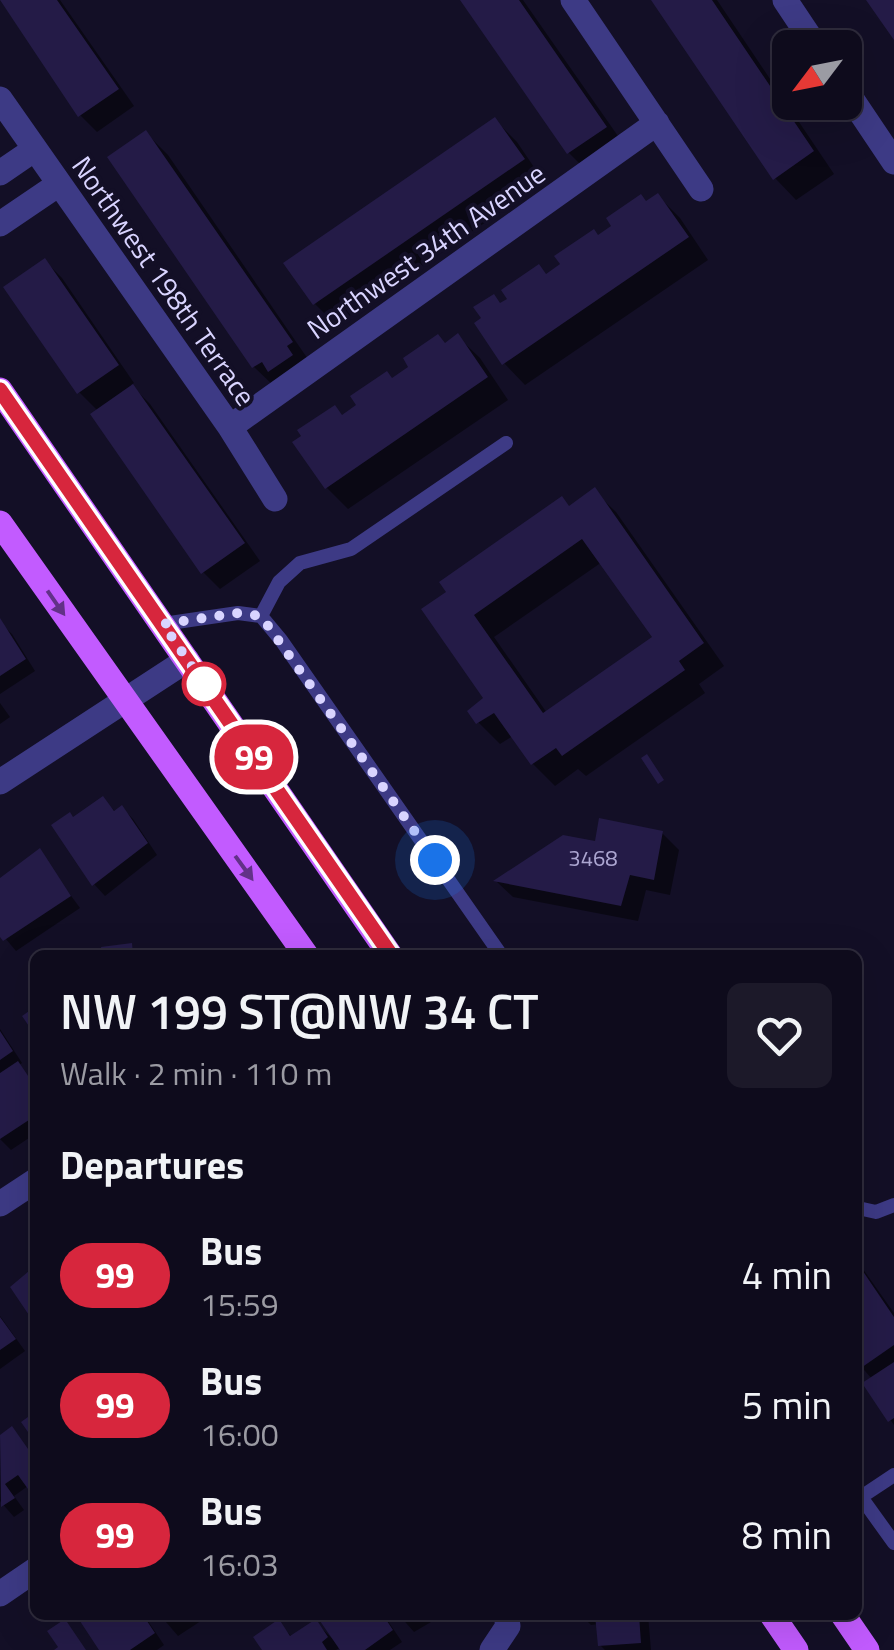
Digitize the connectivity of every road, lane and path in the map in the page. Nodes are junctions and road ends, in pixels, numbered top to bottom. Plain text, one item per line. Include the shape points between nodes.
1 (573, 0) edge
2 (785, 0) edge
3 (805, 30) edge
4 (0, 98) edge
5 (862, 114) edge
6 (656, 123) junction
7 (35, 149) junction
8 (894, 162) edge
9 (0, 173) edge
10 (59, 184) junction
11 (701, 188) dead end
12 (0, 224) edge
13 (0, 390) edge
14 (230, 427) junction
15 (506, 443) dead end
16 (275, 499) dead end
17 (0, 524) edge
18 (261, 616) junction
19 (163, 624) junction
20 (187, 660) junction
21 (124, 701) junction
22 (0, 782) edge
23 (302, 950) edge
24 (387, 950) edge
25 (498, 950) edge
26 (30, 1184) edge
27 (0, 1204) edge
28 (894, 1204) edge
29 (862, 1209) edge
30 (894, 1476) edge
31 (862, 1493) edge
32 (862, 1497) edge
33 (894, 1542) edge
34 (30, 1573) edge
35 (0, 1594) edge
36 (507, 1620) edge
37 (775, 1620) edge
38 (846, 1620) edge
39 (492, 1650) edge
40 (796, 1650) edge
41 (867, 1650) edge

1 - 6 street
2 - 3 street
4 - 7 street, Northwest 198th Terrace
5 - 8 street
6 - 11 street
6 - 14 street, Northwest 34th Avenue
7 - 9 street
7 - 10 street, Northwest 198th Terrace
10 - 12 street
10 - 14 street, Northwest 198th Terrace
13 - 19 main road
14 - 16 street, Northwest 198th Terrace
15 - 18 lane via 351,550 300,564 279,582
17 -> 21 main road
18 - 19 lane
18 - 25 lane
19 - 20 main road
20 - 21 street
20 - 24 main road
21 - 22 street
21 -> 23 main road
26 - 27 street
28 - 29 lane via 876,1212
30 - 31 lane
32 - 33 lane
34 - 35 street
36 - 39 street
37 - 40 main road
38 - 41 main road

